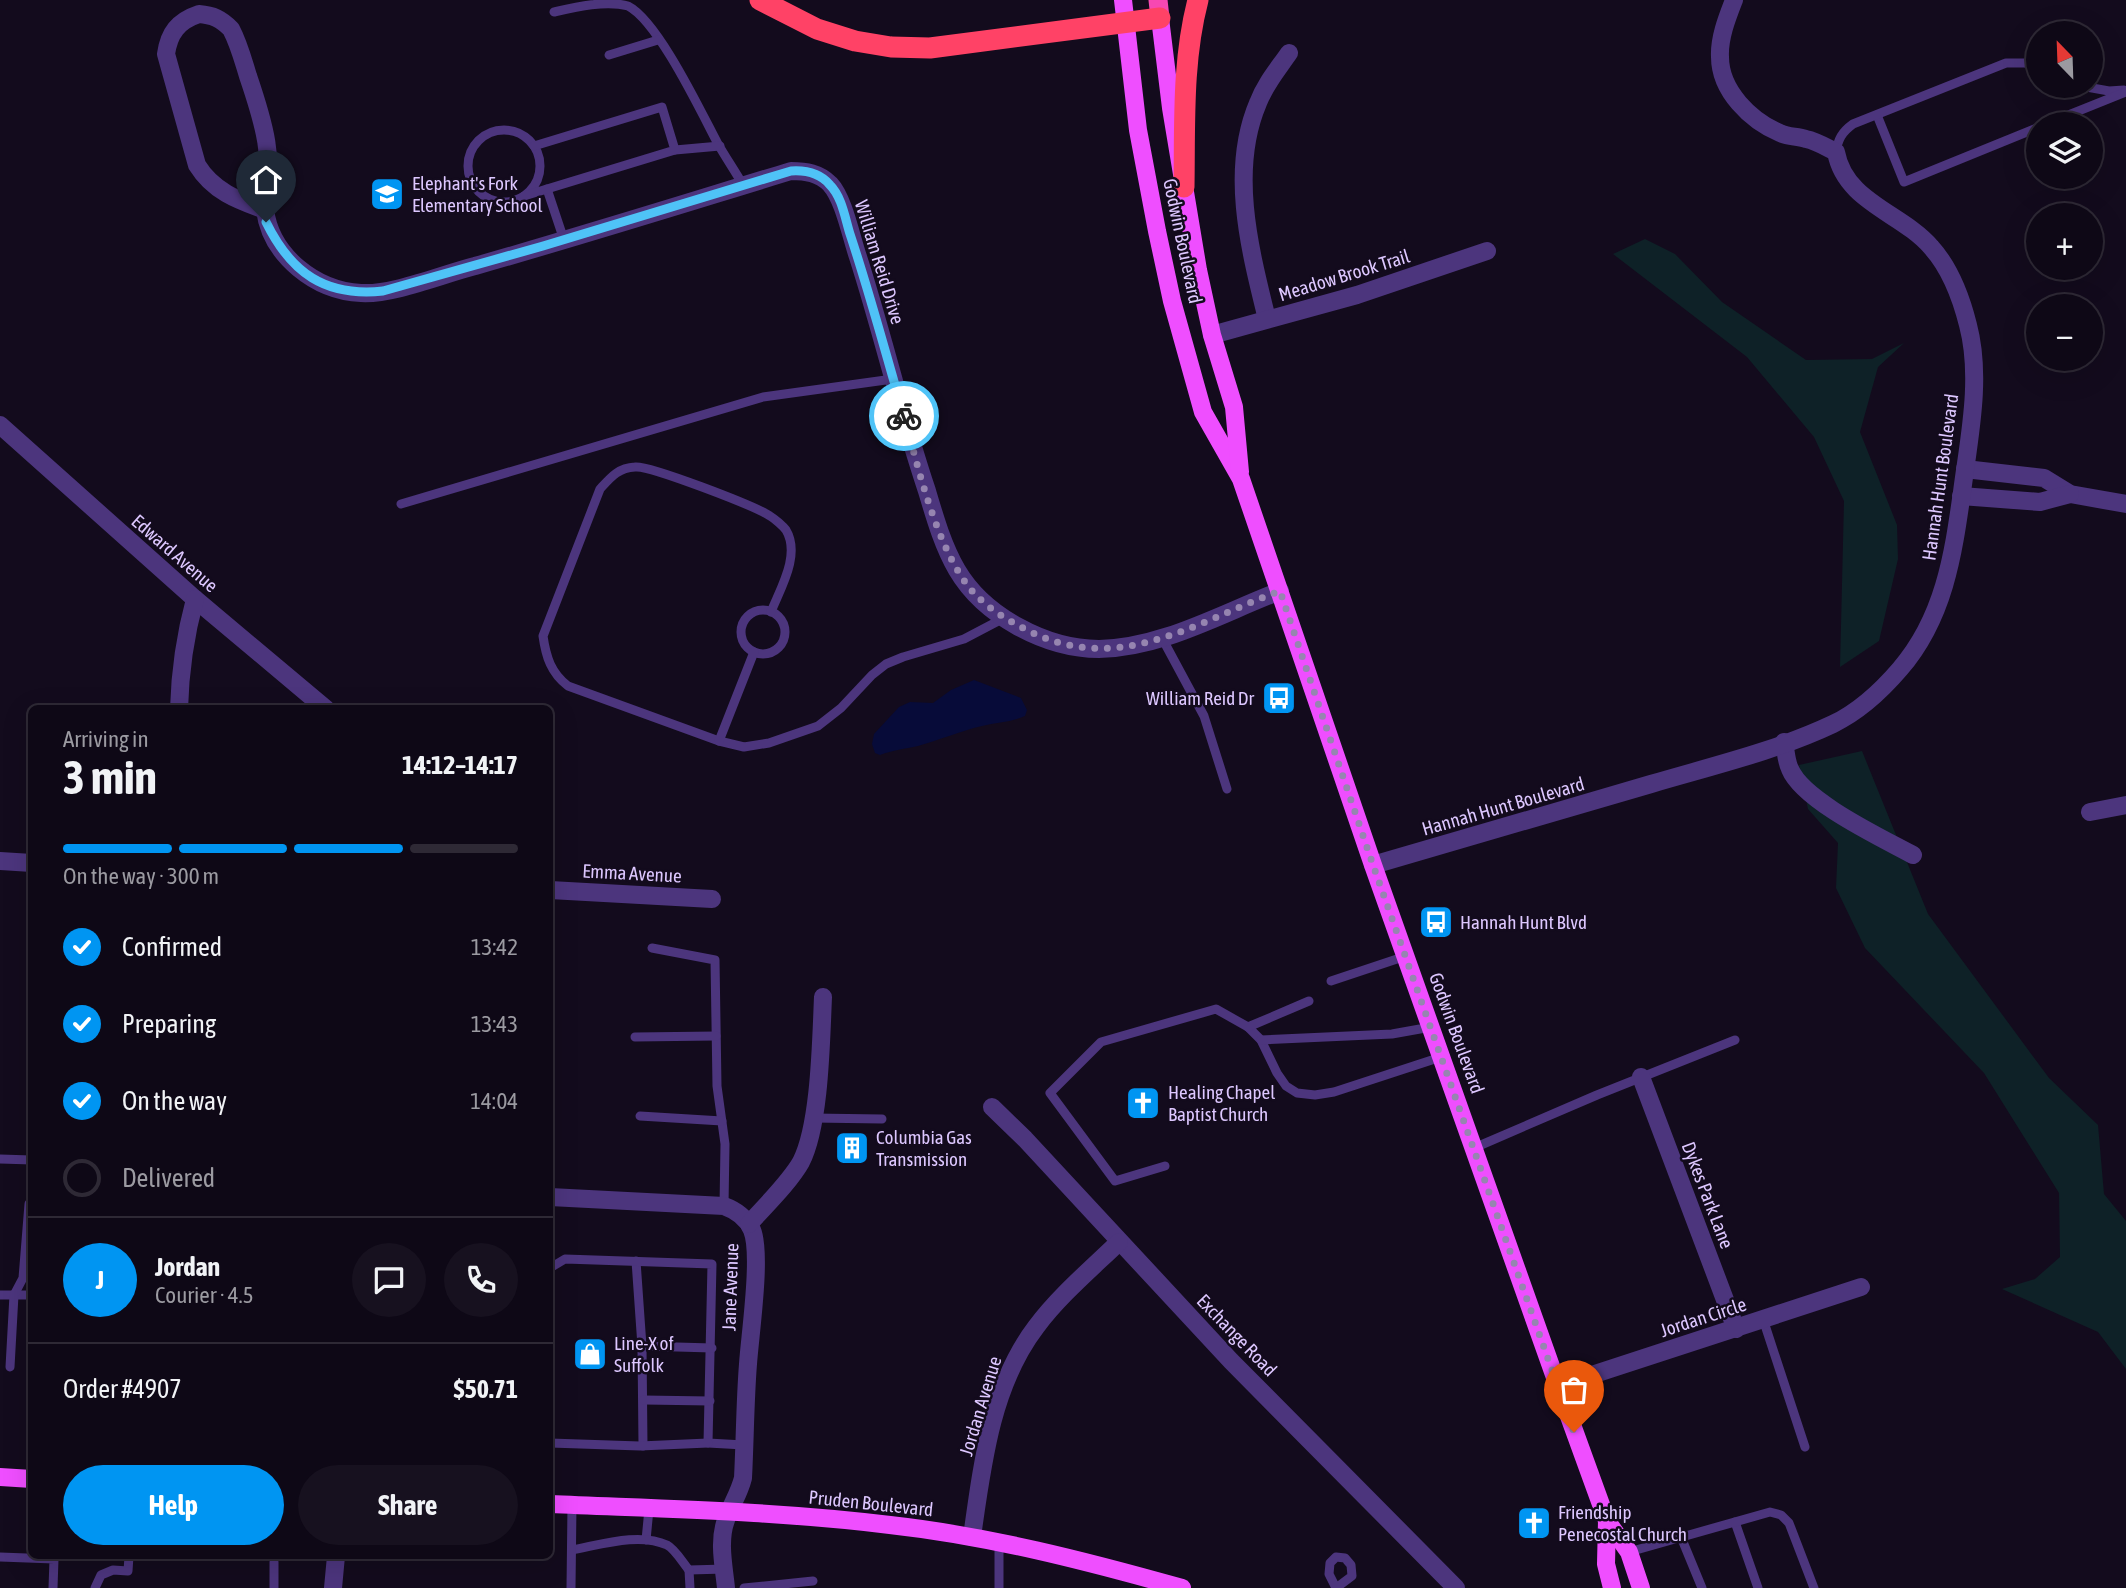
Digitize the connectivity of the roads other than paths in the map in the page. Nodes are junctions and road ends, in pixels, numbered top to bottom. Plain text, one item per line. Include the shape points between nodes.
1 (760, 0) edge
2 (1123, 0) edge
3 (1198, 0) edge
4 (1734, 0) edge
5 (1159, 9) edge
6 (554, 12) dead end
7 (1125, 23) junction
8 (658, 40) junction
9 (1289, 53) dead end
10 (609, 55) dead end
11 (2026, 63) edge
12 (2104, 90) edge
13 (2126, 91) edge
14 (2075, 112) edge
15 (1877, 115) junction
16 (2026, 132) edge
17 (534, 146) junction
18 (720, 146) junction
19 (676, 150) junction
20 (1836, 152) junction
21 (743, 185) junction
22 (1184, 187) junction
23 (547, 188) junction
24 (524, 196) junction
25 (265, 210) junction
26 (564, 240) junction
27 (1487, 251) dead end
28 (1267, 319) junction
29 (1212, 335) junction
30 (893, 379) junction
31 (0, 425) edge
32 (1965, 469) junction
33 (1241, 479) junction
34 (2070, 494) junction
35 (1961, 496) junction
36 (401, 504) dead end
37 (2126, 504) edge
38 (1280, 591) junction
39 (195, 599) junction
40 (771, 612) junction
41 (1004, 618) junction
42 (1162, 638) junction
43 (754, 652) junction
44 (179, 705) edge
45 (321, 705) edge
46 (719, 741) junction
47 (1784, 743) junction
48 (1227, 789) dead end
49 (2126, 805) edge
50 (2090, 812) dead end
51 (1913, 855) dead end
52 (0, 861) edge
53 (28, 863) edge
54 (1373, 865) junction
55 (553, 890) edge
56 (712, 899) dead end
57 (652, 948) dead end
58 (1406, 956) junction
59 (1331, 981) dead end
60 (823, 997) dead end
61 (1309, 1002) dead end
62 (1248, 1027) junction
63 (1431, 1027) junction
64 (716, 1036) junction
65 (635, 1037) dead end
66 (1261, 1040) junction
67 (1735, 1040) dead end
68 (1441, 1057) junction
69 (1641, 1076) junction
70 (992, 1107) dead end
71 (640, 1116) dead end
72 (813, 1118) junction
73 (882, 1119) dead end
74 (722, 1121) junction
75 (1474, 1148) junction
76 (0, 1159) edge
77 (28, 1160) edge
78 (1165, 1166) dead end
79 (553, 1197) edge
80 (724, 1206) junction
81 (28, 1216) edge
82 (749, 1224) junction
83 (1119, 1242) junction
84 (636, 1261) junction
85 (553, 1266) edge
86 (1861, 1287) dead end
87 (0, 1295) edge
88 (14, 1295) junction
89 (28, 1295) edge
90 (1763, 1320) junction
91 (1736, 1329) junction
92 (642, 1346) junction
93 (712, 1348) junction
94 (10, 1367) dead end
95 (1558, 1386) junction
96 (644, 1400) junction
97 (710, 1401) junction
98 (553, 1443) edge
99 (708, 1443) junction
100 (745, 1445) junction
101 (643, 1446) junction
102 (1805, 1447) dead end
103 (0, 1477) edge
104 (28, 1479) edge
105 (553, 1504) edge
106 (572, 1505) junction
107 (649, 1509) junction
108 (729, 1513) junction
109 (1607, 1521) junction
110 (1735, 1521) junction
111 (972, 1537) junction
112 (1682, 1537) junction
113 (646, 1540) junction
114 (999, 1542) junction
115 (572, 1550) junction
116 (1629, 1552) junction
117 (0, 1557) edge
118 (28, 1558) edge
119 (54, 1559) edge
120 (129, 1559) edge
121 (336, 1559) edge
122 (274, 1562) dead end
123 (725, 1569) junction
124 (689, 1570) junction
125 (813, 1581) dead end
126 (53, 1588) edge
127 (95, 1588) edge
128 (274, 1588) edge
129 (333, 1588) edge
130 (571, 1588) edge
131 (690, 1588) edge
132 (726, 1588) edge
133 (744, 1588) edge
134 (999, 1588) edge
135 (1182, 1588) edge
136 (1457, 1588) edge
137 (1612, 1588) edge
138 (1640, 1588) edge
139 (1652, 1588) edge
140 (1702, 1588) edge
141 (1758, 1588) edge
142 (1814, 1588) edge

1 - 7 highway via 817,29 891,47 930,48
2 - 7 main road, Godwin Boulevard
3 - 22 highway via 1186,83
4 - 20 street via 1720,57 1728,87 1752,117 1777,132
5 - 7 highway
5 - 22 main road, Godwin Boulevard
6 - 8 lane via 606,1 627,5
7 - 33 main road, Godwin Boulevard via 1138,130 1171,301 1203,412
8 - 10 lane
8 - 18 lane
9 - 28 street via 1258,102 1245,154 1250,248
11 - 15 lane via 2006,63
12 - 13 lane
13 - 14 lane
15 - 16 lane via 1903,182
15 - 20 lane via 1844,131
17 - 19 lane via 663,107
17 - 24 lane via 540,167 533,188
17 - 24 lane via 517,132 494,131 475,144 468,165 474,186 482,194 503,202
18 - 19 lane
18 - 21 lane
19 - 23 lane
20 - 32 street, Hannah Hunt Boulevard via 1850,182 1864,198 1913,229 1950,273 1969,329 1974,361
21 - 26 street, William Reid Drive
21 - 30 street, William Reid Drive via 805,170 830,183 862,268
22 - 29 main road, Godwin Boulevard
23 - 24 lane
23 - 26 lane
25 - 25 street, William Reid Drive via 269,152 264,122 235,36 211,15 189,17 176,27 166,54 197,165 214,186
25 - 26 street, William Reid Drive via 275,239 299,270 338,290 362,293
27 - 28 street, Meadow Brook Trail via 1357,295
28 - 29 street, Meadow Brook Trail
29 - 33 main road, Godwin Boulevard via 1234,407
30 - 36 lane via 752,399
30 - 41 street, William Reid Drive via 946,549 973,592
31 - 39 street, Edward Avenue
32 - 34 street via 2044,478
32 - 35 street, Hannah Hunt Boulevard
33 - 38 main road, Godwin Boulevard
34 - 35 street via 2040,502
34 - 37 street
35 - 47 street, Hannah Hunt Boulevard via 1946,584 1920,642 1900,669 1856,709 1834,724
38 - 42 street, William Reid Drive
38 - 54 main road, Godwin Boulevard
39 - 44 street via 180,666
39 - 45 street, Edward Avenue
40 - 43 lane via 756,611 741,628 743,642
40 - 43 lane via 782,620 783,640 768,653
40 - 46 lane via 792,547 786,530 771,516 638,466 617,470 600,489 543,636 555,676 568,686
41 - 42 street, William Reid Drive via 1066,645 1099,649
41 - 46 lane via 964,639 886,664 818,726 744,747
42 - 48 lane via 1204,716
43 - 46 lane
47 - 51 street via 1790,770 1804,789
47 - 54 street, Hannah Hunt Boulevard
49 - 50 street
52 - 53 street
54 - 58 main road, Godwin Boulevard
55 - 56 street, Emma Avenue
57 - 64 lane via 715,960
58 - 59 lane
58 - 63 main road, Godwin Boulevard
60 - 72 street, Jane Avenue
61 - 62 lane
62 - 66 lane
62 - 78 lane via 1216,1009 1101,1042 1050,1093 1115,1181
63 - 66 lane via 1379,1035
63 - 68 main road, Godwin Boulevard
64 - 65 lane
64 - 74 lane
66 - 68 lane via 1286,1086 1315,1095
67 - 69 lane
68 - 75 main road, Godwin Boulevard
69 - 75 lane
69 - 91 street, Dykes Park Lane
70 - 83 street, Exchange Road
71 - 74 lane
72 - 73 lane
72 - 82 street, Jane Avenue via 799,1165
74 - 80 lane
75 - 95 main road, Godwin Boulevard
76 - 77 lane
79 - 80 street
80 - 82 street
81 - 88 lane via 23,1278
82 - 100 street, Jane Avenue via 755,1241 755,1268
83 - 111 street, Jordan Avenue via 1037,1325 1020,1349 993,1424
83 - 136 street, Exchange Road
84 - 85 lane via 565,1259
84 - 92 lane
84 - 93 lane via 712,1264
86 - 90 street, Jordan Circle
87 - 88 lane
88 - 89 lane
88 - 94 lane
90 - 91 street, Jordan Circle
90 - 102 lane
91 - 95 street, Jordan Circle
92 - 93 lane
92 - 96 lane
93 - 97 lane
95 - 109 main road, Godwin Boulevard
96 - 97 lane
96 - 101 lane
97 - 99 lane
98 - 101 lane
99 - 100 lane
99 - 101 lane
100 - 108 street, Jane Avenue via 743,1478
103 - 104 main road
105 - 106 main road, Pruden Boulevard
106 - 107 main road, Pruden Boulevard
106 - 115 lane
107 - 108 main road, Pruden Boulevard
107 - 113 lane
108 - 111 main road, Pruden Boulevard via 891,1525
108 - 123 street, Jane Avenue via 722,1536
109 - 116 main road, Godwin Boulevard
109 - 137 main road, Godwin Boulevard via 1606,1564
110 - 112 lane
110 - 141 lane
110 - 142 lane via 1770,1512 1782,1515 1789,1522
111 - 114 main road, Pruden Boulevard
112 - 116 lane
112 - 140 lane
113 - 115 lane
113 - 124 lane via 668,1546
114 - 134 lane
114 - 135 main road, Pruden Boulevard
115 - 130 lane
116 - 138 main road, Godwin Boulevard
116 - 139 main road
117 - 118 lane
119 - 126 lane
120 - 127 lane via 128,1571 101,1574
121 - 129 street
122 - 128 lane
123 - 124 lane
123 - 132 street, Jane Avenue
124 - 131 lane
125 - 133 lane

